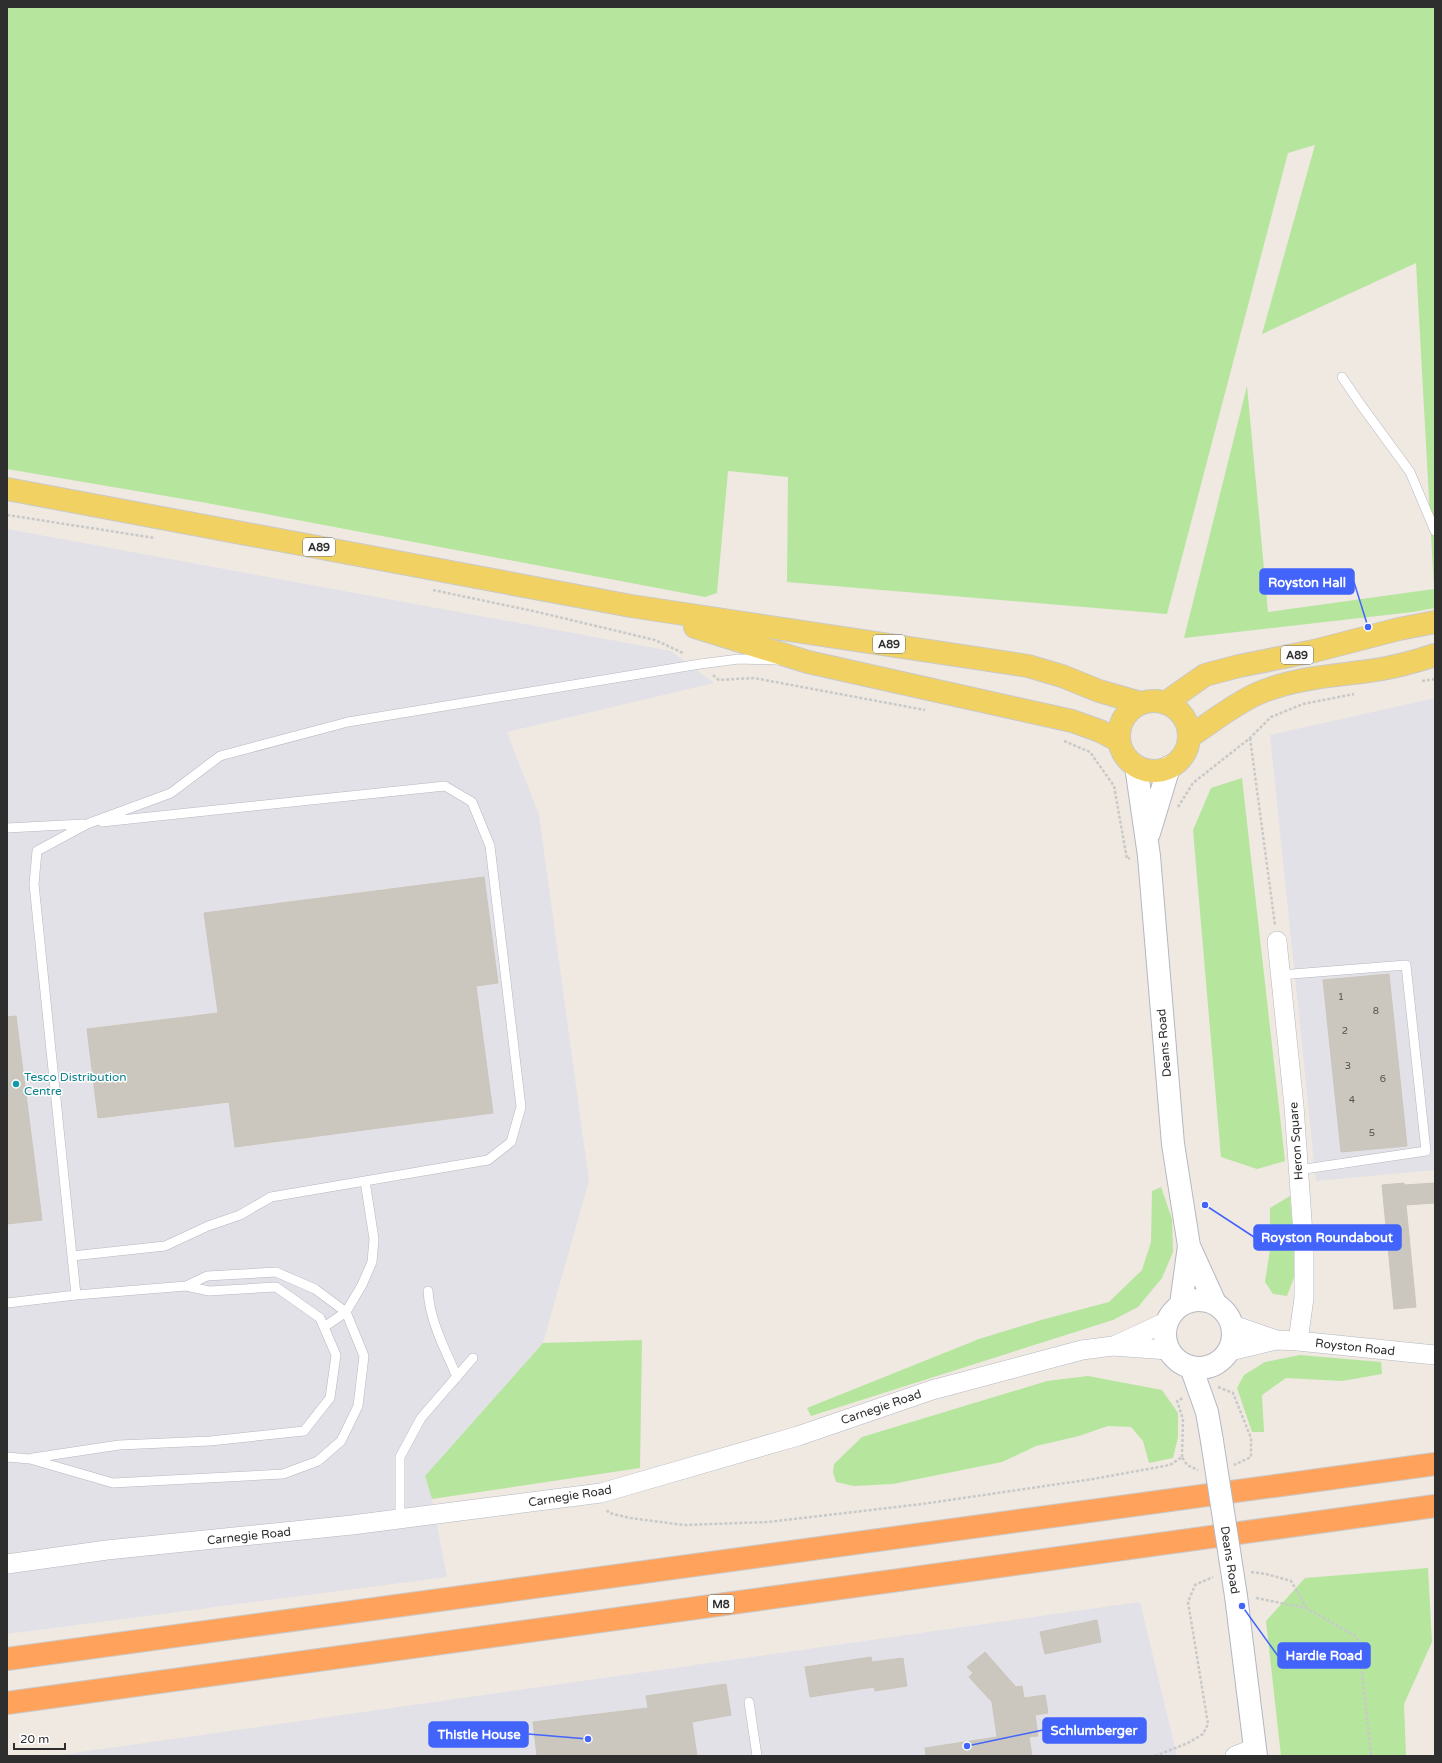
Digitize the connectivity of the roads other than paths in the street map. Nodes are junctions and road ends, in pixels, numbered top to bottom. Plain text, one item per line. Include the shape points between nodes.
1 (1342, 377) dead end
2 (7, 489) edge
3 (1435, 531) edge
4 (631, 606) junction
5 (1435, 622) edge
6 (1435, 655) edge
7 (808, 662) junction
8 (1141, 703) junction
9 (1165, 703) junction
10 (1189, 737) junction
11 (1119, 741) junction
12 (1136, 766) junction
13 (1169, 767) junction
14 (87, 824) junction
15 (7, 828) edge
16 (1148, 848) junction
17 (1277, 941) road end
18 (1280, 975) junction
19 (1298, 1170) junction
20 (364, 1181) junction
21 (1189, 1246) junction
22 (72, 1256) junction
23 (186, 1286) junction
24 (428, 1291) dead end
25 (76, 1295) junction
26 (7, 1303) edge
27 (1215, 1303) junction
28 (1181, 1304) junction
29 (346, 1312) junction
30 (1166, 1322) junction
31 (1233, 1325) junction
32 (324, 1327) junction
33 (1276, 1340) junction
34 (1298, 1341) junction
35 (1113, 1346) junction
36 (1168, 1350) junction
37 (1435, 1355) edge
38 (474, 1358) dead end
39 (1213, 1372) junction
40 (457, 1377) junction
41 (7, 1457) edge
42 (30, 1458) junction
43 (1435, 1464) edge
44 (1435, 1506) edge
45 (400, 1518) junction
46 (7, 1554) edge
47 (58, 1556) junction
48 (7, 1564) edge
49 (7, 1659) edge
50 (749, 1702) dead end
51 (7, 1703) edge
52 (1256, 1752) edge
53 (757, 1756) edge
54 (1235, 1756) edge

1 - 3 lane via 1410,472
2 - 4 main road, A89
4 - 7 main road, A89
4 - 8 main road, A89 via 1028,666
5 - 9 main road, A89 via 1205,675
6 - 10 main road, A89 via 1370,671 1289,683 1258,693
7 - 11 main road, A89 via 1072,721 1100,730
7 - 14 lane via 739,659 700,664 348,722 220,756 171,793
8 - 9 main road, A89
8 - 11 main road via 1129,711 1122,720
9 - 10 main road via 1183,716
10 - 13 main road via 1181,758
11 - 12 main road via 1127,759
12 - 13 main road via 1152,770
12 - 16 street, Deans Road
13 - 16 street, Deans Road
14 - 15 lane
14 - 20 lane via 445,786 472,802 490,846 521,1107 511,1142 488,1160
14 - 22 lane via 37,851 34,884
16 - 21 street, Deans Road via 1172,1144
17 - 18 street, Heron Square
18 - 19 street, Heron Square
18 - 19 lane via 1406,965 1426,1151
19 - 34 street, Heron Square via 1304,1249 1304,1298
20 - 22 lane via 270,1197 240,1215 208,1226 165,1246
20 - 29 lane via 374,1239 372,1262
21 - 27 street, Deans Road
21 - 28 street, Deans Road
22 - 25 lane
23 - 25 lane
23 - 29 lane via 207,1276 276,1272 315,1289
23 - 32 lane via 209,1291 276,1287 320,1318
24 - 40 lane via 429,1307 436,1329
25 - 26 lane
27 - 28 street via 1204,1299 1192,1299
27 - 31 street via 1226,1312
28 - 30 street
29 - 32 lane
29 - 42 lane via 364,1356 358,1406 341,1440 318,1461 283,1474 113,1483
30 - 35 street, Carnegie Road
30 - 36 street via 1164,1336
31 - 33 street, Royston Road
31 - 39 street via 1234,1338
32 - 42 lane via 336,1355 330,1398 304,1431 210,1441 119,1445
33 - 34 street, Royston Road
33 - 39 street, Royston Road
34 - 37 street, Royston Road
35 - 36 street, Carnegie Road
35 - 45 street, Carnegie Road via 1082,1350 932,1390 798,1436 601,1493
36 - 39 street via 1178,1361 1191,1368 1203,1368
38 - 40 lane
39 - 52 street, Deans Road, bridge via 1206,1412 1236,1599
40 - 45 lane via 421,1418 400,1458
41 - 42 lane
43 - 49 highway
44 - 51 highway, M8
45 - 47 street, Carnegie Road
46 - 47 street, Carnegie Road
47 - 48 street, Carnegie Road
50 - 53 lane
52 - 54 street

